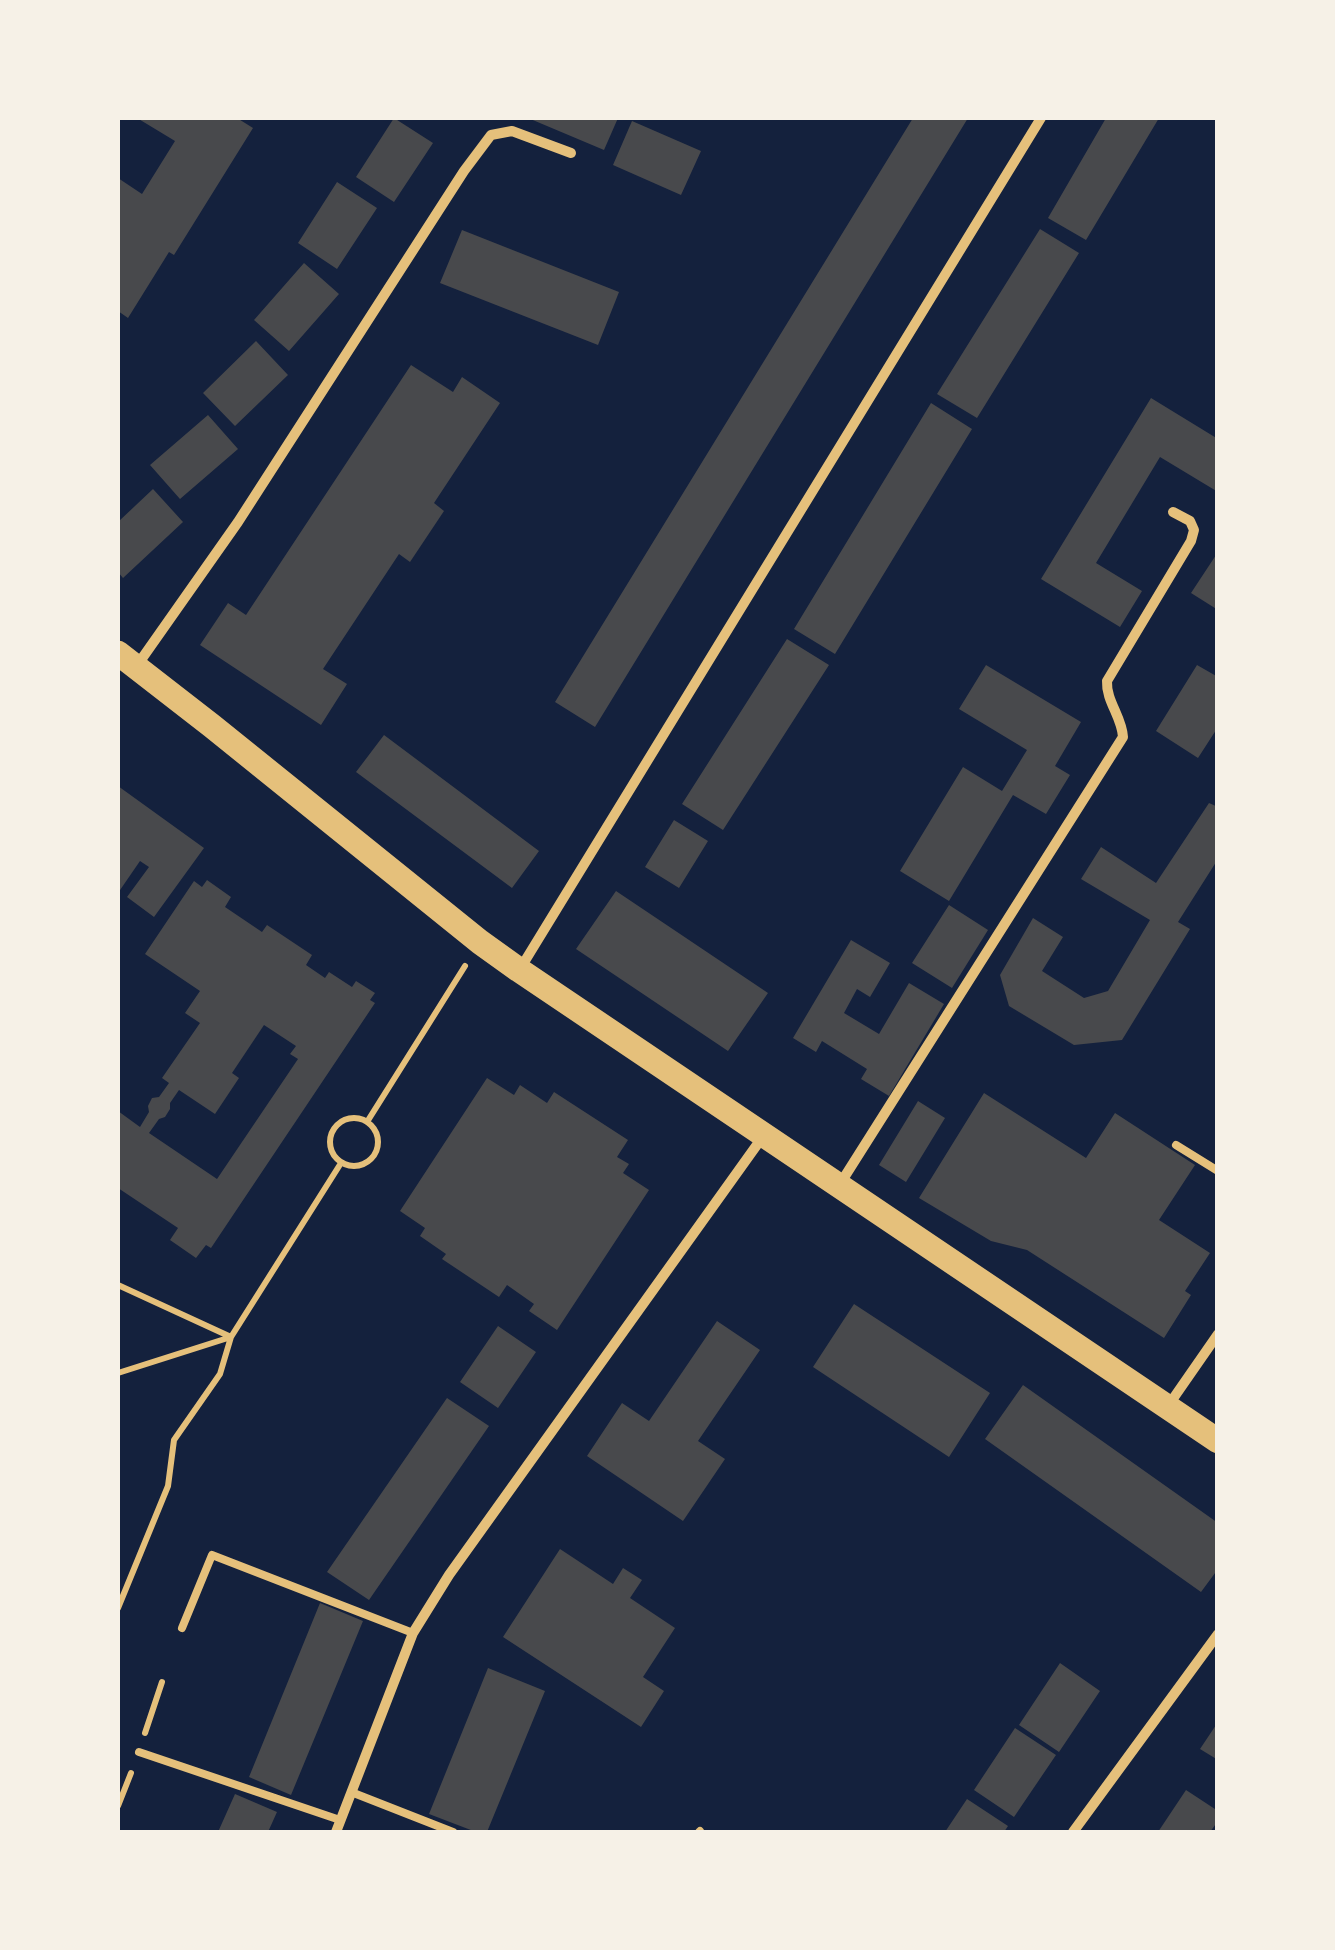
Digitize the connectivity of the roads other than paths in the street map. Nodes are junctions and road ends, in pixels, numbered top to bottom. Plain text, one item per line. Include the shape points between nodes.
1 (1041, 118) edge
2 (572, 153) dead end
3 (1173, 512) dead end
4 (126, 660) edge
5 (519, 970) junction
6 (765, 1134) junction
7 (1176, 1145) dead end
8 (1218, 1171) edge
9 (840, 1184) junction
10 (1218, 1334) edge
11 (1168, 1406) junction
12 (1218, 1441) edge
13 (182, 1628) dead end
14 (413, 1633) junction
15 (1218, 1634) edge
16 (139, 1752) dead end
17 (351, 1792) junction
18 (340, 1820) junction
19 (336, 1832) edge
20 (453, 1832) edge
21 (1073, 1832) edge

1 - 5 street
2 - 4 street via 512,130 490,134 238,522
3 - 9 street via 1190,522 1191,541 1107,681 1123,737
4 - 5 main road
5 - 6 main road
6 - 9 main road
6 - 14 street
7 - 8 lane
9 - 11 main road
10 - 11 street
11 - 12 main road
13 - 14 lane via 212,1555
14 - 17 street
15 - 21 street
16 - 18 lane
17 - 18 street
17 - 20 lane
18 - 19 street

